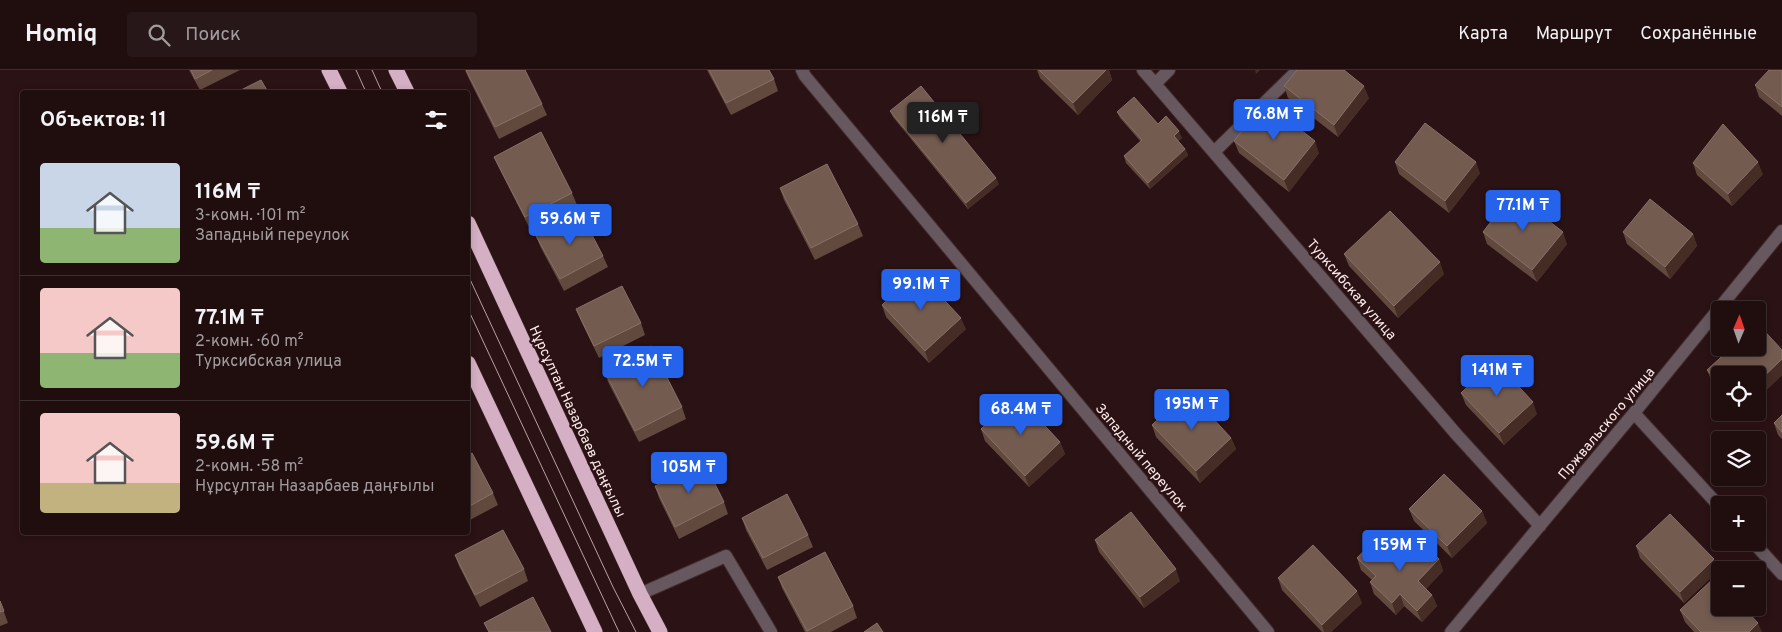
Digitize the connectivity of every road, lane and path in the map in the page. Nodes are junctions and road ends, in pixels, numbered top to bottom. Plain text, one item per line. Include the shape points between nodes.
1 (329, 70) edge
2 (396, 70) edge
3 (802, 70) edge
4 (1143, 70) edge
5 (1170, 70) edge
6 (1298, 70) edge
7 (1155, 84) junction
8 (339, 90) edge
9 (406, 90) edge
10 (1214, 152) junction
11 (470, 227) edge
12 (1782, 230) edge
13 (470, 367) edge
14 (1634, 413) junction
15 (1711, 497) edge
16 (1540, 526) junction
17 (1761, 551) edge
18 (1782, 574) edge
19 (640, 594) junction
20 (595, 632) edge
21 (660, 632) edge
22 (771, 632) edge
23 (1268, 632) edge
24 (1451, 632) edge

1 - 8 highway
2 - 9 highway
3 - 23 street, Западный переулок
4 - 7 street, Турксибская улица
5 - 7 street
6 - 10 street
7 - 10 street, Турксибская улица
10 - 16 street, Турксибская улица via 1457,435
11 - 19 highway, Нұрсұлтан Назарбаев даңғылы
12 - 14 street, Пржвальского улица
13 - 20 highway
14 - 15 street
14 - 16 street, Пржвальского улица
16 - 24 street, Пржвальского улица
17 - 18 street
19 - 21 highway, Нұрсұлтан Назарбаев даңғылы
19 - 22 street via 726,556

